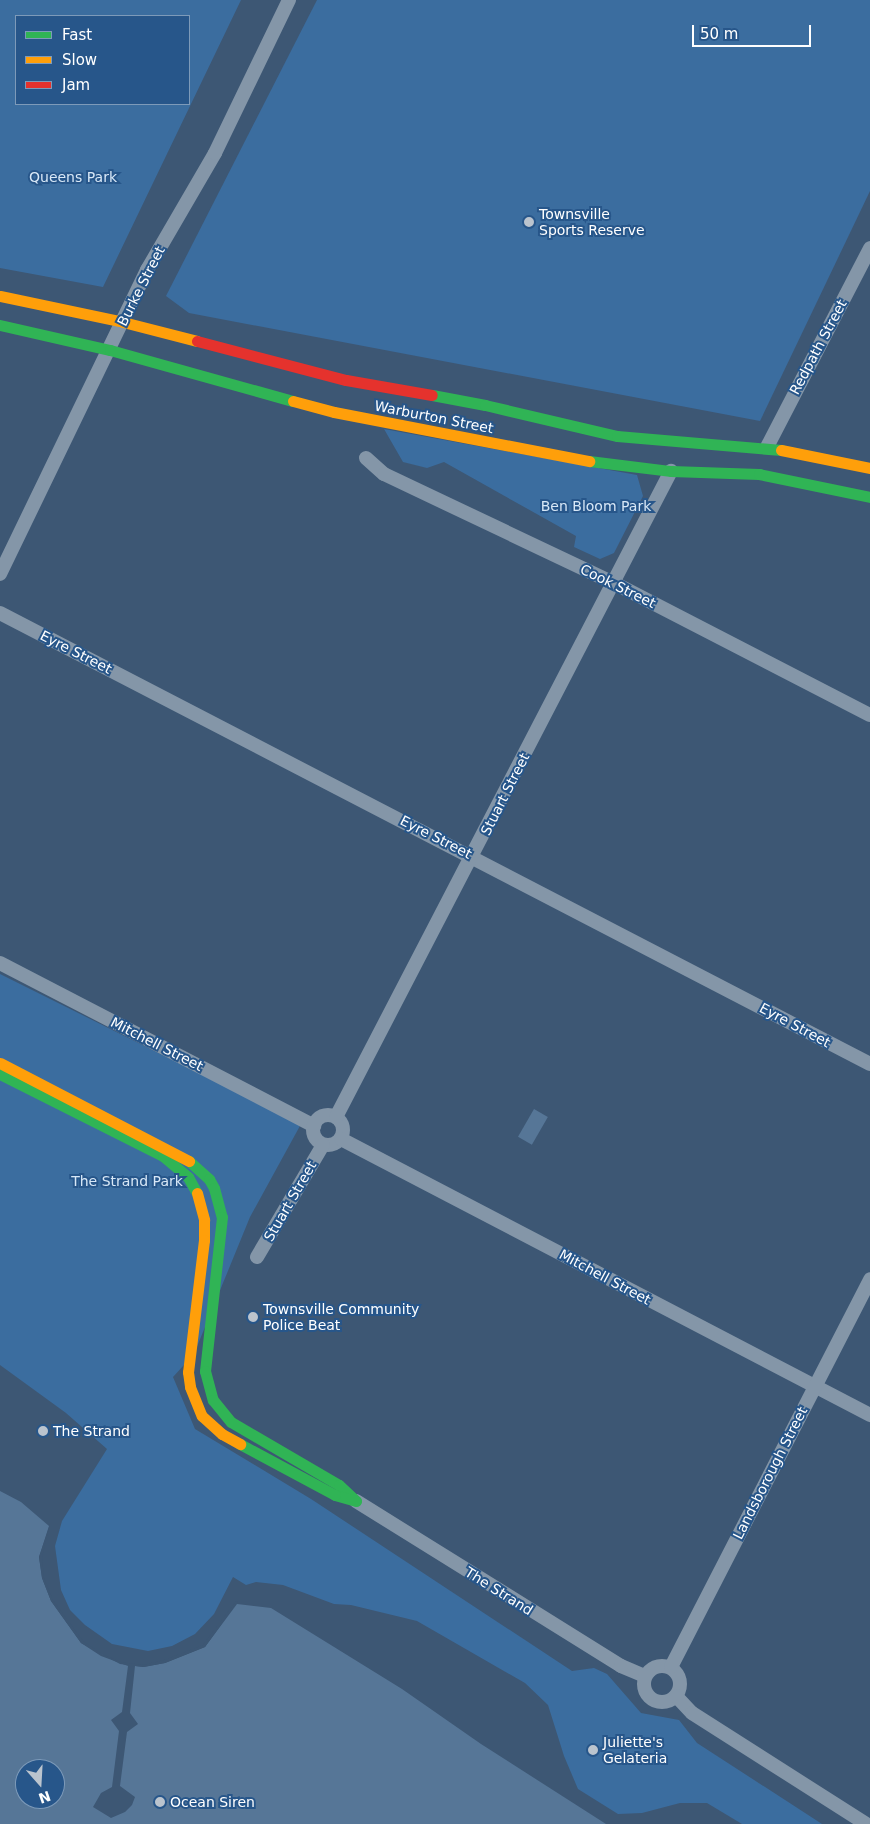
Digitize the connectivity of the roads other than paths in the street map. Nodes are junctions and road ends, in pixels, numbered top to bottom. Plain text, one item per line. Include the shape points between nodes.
1 (289, 0) edge
2 (870, 248) edge
3 (0, 296) edge
4 (123, 322) junction
5 (0, 325) edge
6 (110, 350) junction
7 (767, 447) junction
8 (366, 458) dead end
9 (870, 468) edge
10 (671, 470) junction
11 (870, 497) edge
12 (0, 574) edge
13 (614, 583) junction
14 (0, 599) edge
15 (0, 612) edge
16 (870, 715) edge
17 (473, 856) junction
18 (0, 963) edge
19 (0, 1063) edge
20 (870, 1064) edge
21 (0, 1074) edge
22 (336, 1117) junction
23 (314, 1126) junction
24 (341, 1139) junction
25 (323, 1145) junction
26 (257, 1257) dead end
27 (870, 1279) edge
28 (814, 1386) junction
29 (870, 1415) edge
30 (356, 1501) junction
31 (671, 1667) junction
32 (645, 1676) junction
33 (676, 1696) junction
34 (866, 1824) edge

1 - 4 street, Burke Street via 215,152 147,270
2 - 7 street, Redpath Street
3 - 4 main road, Warburton Street
4 - 6 street, Burke Street
4 - 7 main road, Warburton Street via 346,380 484,405 617,436
5 - 6 main road, Warburton Street
6 - 10 main road, Warburton Street via 334,412 571,459
6 - 12 street, Burke Street
7 - 9 main road, Warburton Street
8 - 13 street, Cook Street via 384,474
10 - 11 main road, Warburton Street via 759,474
10 - 13 street, Stuart Street
13 - 16 street, Cook Street
13 - 17 street, Stuart Street
14 - 15 street
15 - 17 street, Eyre Street
17 - 20 street, Eyre Street
17 - 22 street, Stuart Street
18 - 23 street, Mitchell Street
19 - 30 main road, The Strand via 185,1158 209,1179 222,1217 205,1371 212,1400 231,1422 339,1485
21 - 30 main road, The Strand via 163,1156 188,1177 198,1195 204,1220 188,1372 202,1416 222,1434 335,1495
22 - 23 street via 323,1116
22 - 24 street via 344,1129
23 - 25 street via 316,1139
24 - 25 street via 333,1145
24 - 28 street, Mitchell Street
25 - 26 street, Stuart Street
27 - 28 street, Landsborough Street
28 - 29 street, Mitchell Street
28 - 31 street, Landsborough Street
30 - 32 street, The Strand via 621,1666
31 - 32 street via 654,1667
31 - 33 street via 680,1680
32 - 33 street via 644,1690 652,1700 665,1702
33 - 34 street via 692,1713

